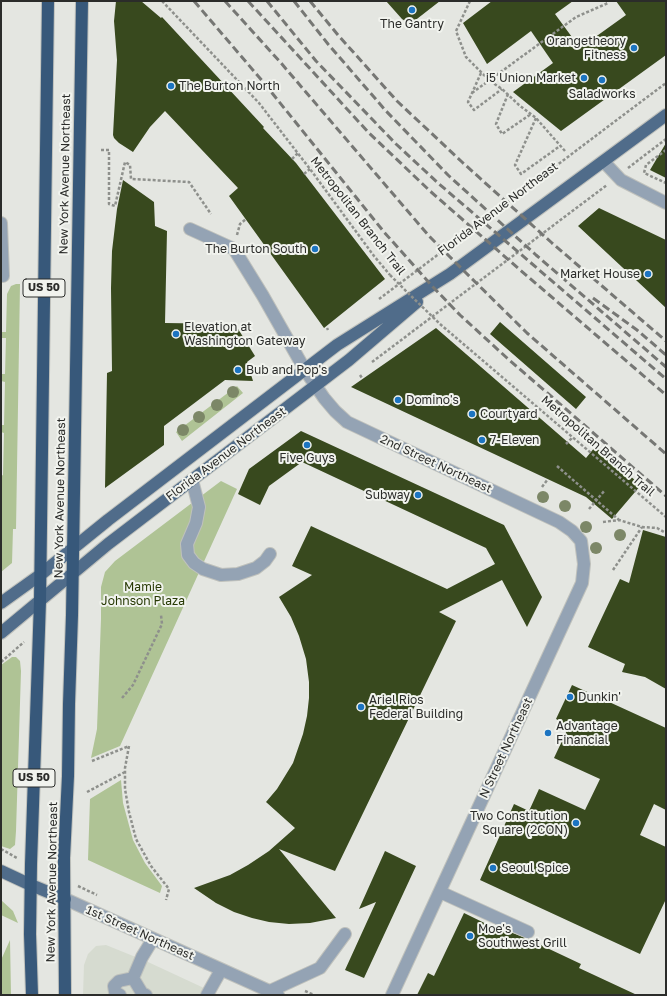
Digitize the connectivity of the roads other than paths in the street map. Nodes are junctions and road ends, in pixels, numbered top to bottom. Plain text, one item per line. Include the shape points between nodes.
1 (48, 1) edge
2 (82, 1) edge
3 (666, 115) edge
4 (604, 162) junction
5 (666, 203) edge
6 (1, 223) edge
7 (190, 229) dead end
8 (450, 274) junction
9 (3, 276) dead end
10 (305, 370) junction
11 (315, 385) junction
12 (192, 480) junction
13 (581, 542) joint
14 (73, 548) junction
15 (270, 554) dead end
16 (73, 574) junction
17 (40, 575) junction
18 (40, 601) junction
19 (1, 603) edge
20 (1, 633) edge
21 (1, 871) edge
22 (31, 885) junction
23 (440, 892) junction
24 (64, 899) junction
25 (528, 932) dead end
26 (345, 934) dead end
27 (153, 939) junction
28 (221, 970) junction
29 (133, 978) junction
30 (274, 993) edge
31 (32, 995) edge
32 (64, 995) edge
33 (120, 995) edge
34 (146, 995) edge
35 (207, 995) edge
36 (392, 995) edge

1 - 17 highway, New York Avenue Northeast / US 50
2 - 14 highway, New York Avenue Northeast / US 50
3 - 4 main road, Florida Avenue Northeast
4 - 5 street via 621,180
4 - 8 main road, Florida Avenue Northeast
6 - 9 street
7 - 10 street, 2nd Street Northeast via 234,249
8 - 10 main road, Florida Avenue Northeast via 337,345
8 - 11 main road, Florida Avenue Northeast via 349,360
10 - 11 street, 2nd Street Northeast
10 - 14 main road, Florida Avenue Northeast
11 - 12 main road, Florida Avenue Northeast
11 - 13 street, 2nd Street Northeast via 347,422 559,522 572,530
12 - 15 street via 199,507 196,523 187,544 188,555 194,563 203,570 221,575 238,574 256,568
12 - 16 main road, Florida Avenue Northeast
13 - 23 street, N Street Northeast via 584,564 582,583
14 - 16 highway, New York Avenue Northeast / US 50
14 - 17 main road, Florida Avenue Northeast
16 - 18 main road, Florida Avenue Northeast
16 - 24 highway, New York Avenue Northeast / US 50
17 - 18 highway, New York Avenue Northeast / US 50
17 - 19 main road, Florida Avenue Northeast
18 - 20 main road, Florida Avenue Northeast
18 - 22 highway, New York Avenue Northeast / US 50
21 - 22 main road, 1st Street Northeast
22 - 24 main road, 1st Street Northeast
22 - 31 highway, New York Avenue Northeast / US 50
23 - 25 street
23 - 36 street, N Street Northeast
24 - 27 street, 1st Street Northeast
24 - 32 highway, New York Avenue Northeast / US 50
26 - 30 street via 320,968
27 - 28 street, 1st Street Northeast
27 - 29 street
28 - 30 street, 1st Street Northeast
28 - 35 street
29 - 33 street via 119,981 114,986 115,992
29 - 34 street

